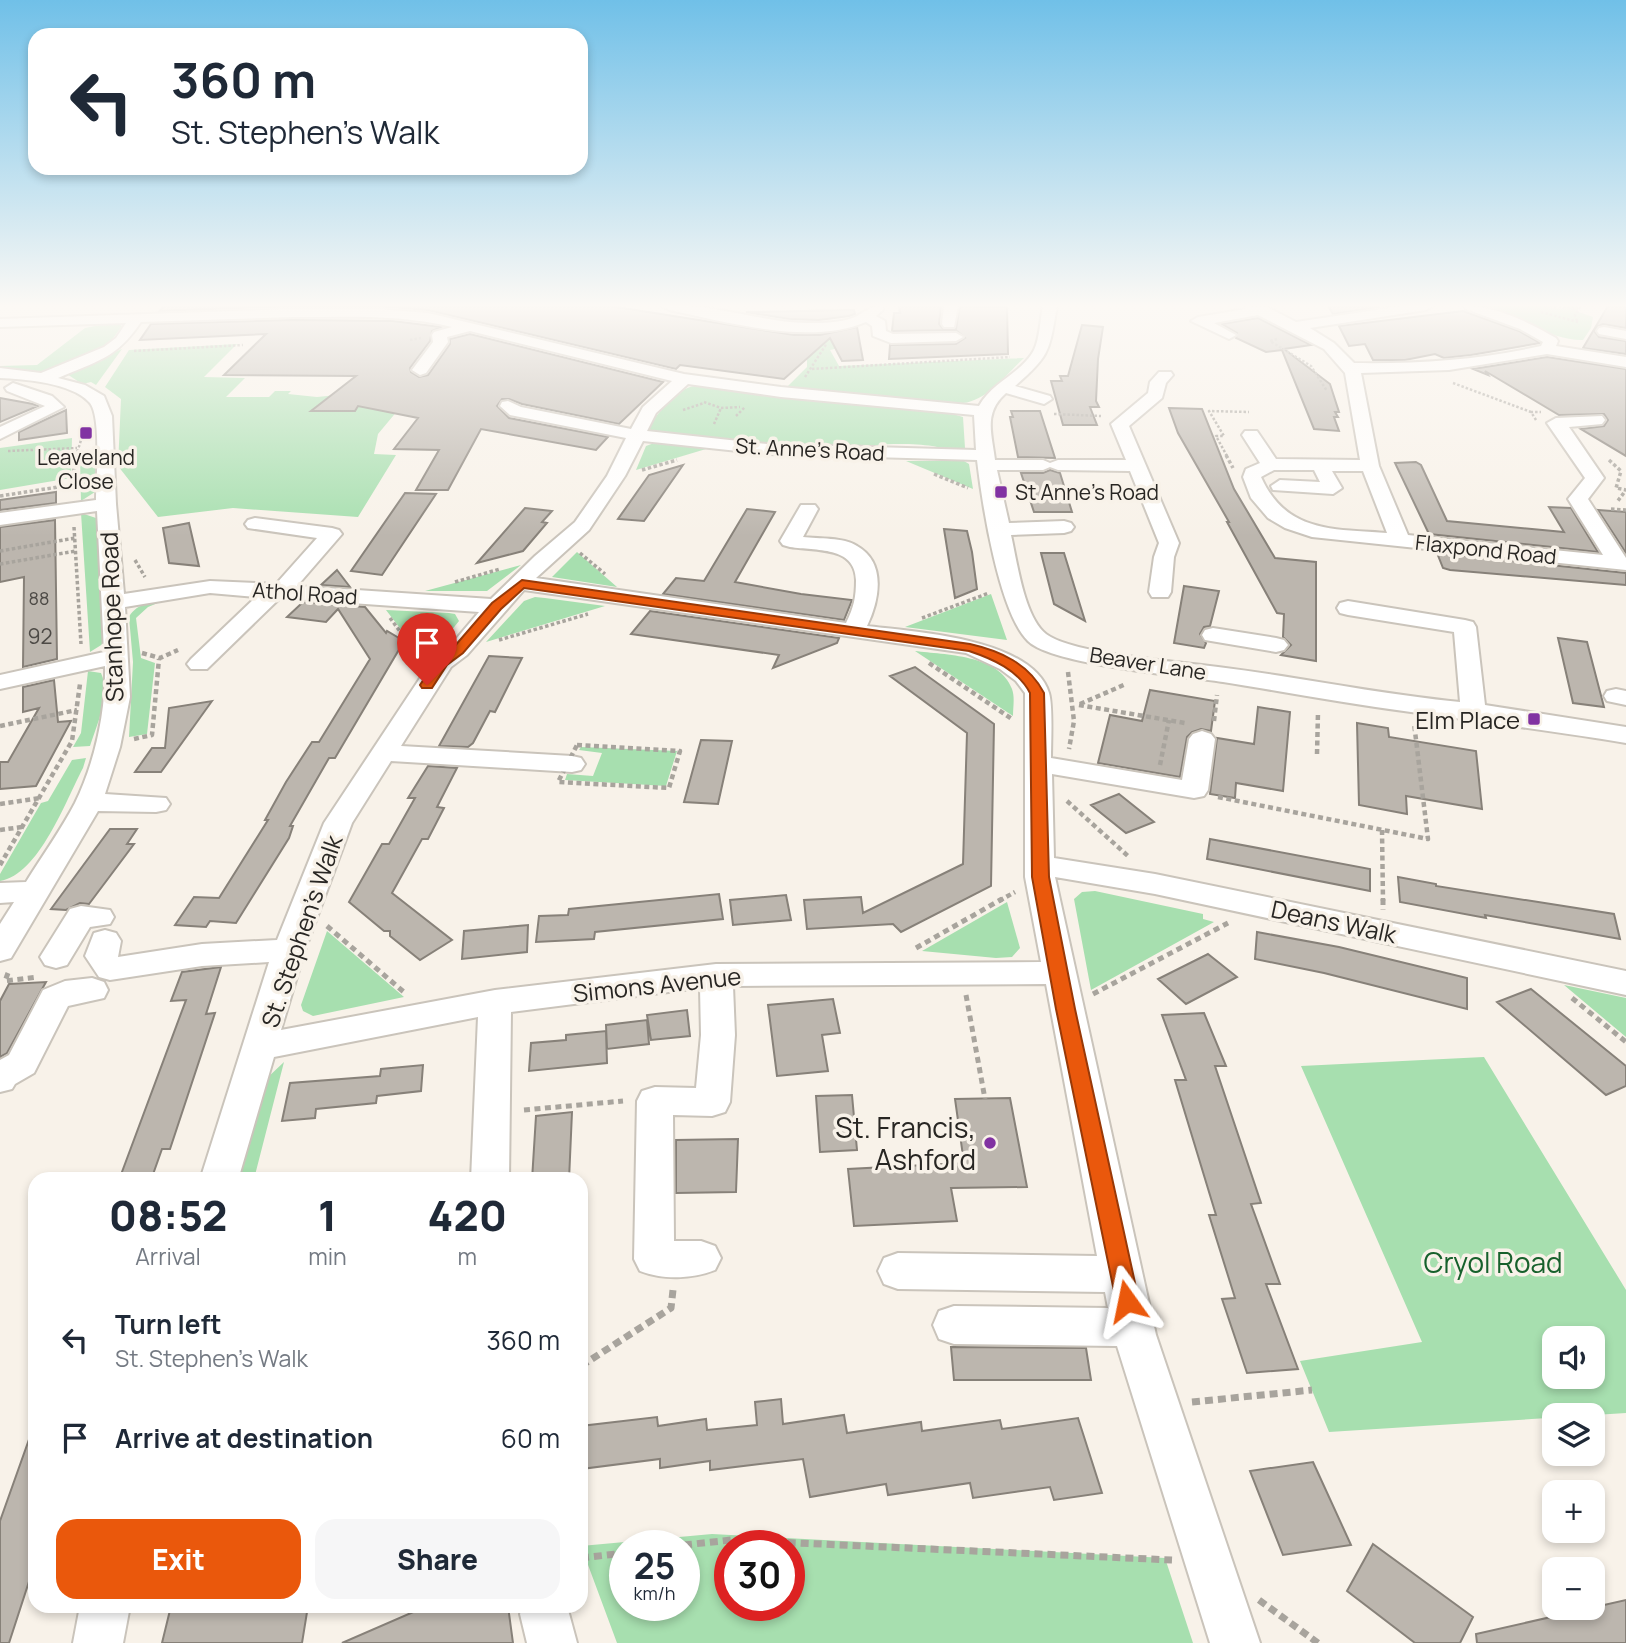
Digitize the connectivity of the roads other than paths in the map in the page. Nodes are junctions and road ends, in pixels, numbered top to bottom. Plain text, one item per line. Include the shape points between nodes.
1 (60, 383) edge
2 (680, 383) edge
3 (712, 383) edge
4 (1011, 383) edge
5 (1158, 383) edge
6 (1355, 383) edge
7 (0, 387) edge
8 (1006, 388) junction
9 (508, 406) dead end
10 (1047, 406) road end
11 (983, 411) junction
12 (1596, 420) dead end
13 (0, 434) edge
14 (636, 435) junction
15 (1251, 435) dead end
16 (986, 460) junction
17 (1271, 465) junction
18 (1320, 465) junction
19 (1136, 466) junction
20 (1370, 466) junction
21 (1280, 486) dead end
22 (106, 503) junction
23 (808, 509) dead end
24 (0, 520) edge
25 (255, 524) dead end
26 (1064, 528) dead end
27 (1001, 529) junction
28 (1400, 540) junction
29 (1623, 564) edge
30 (532, 572) junction
31 (279, 591) junction
32 (1160, 592) dead end
33 (114, 603) junction
34 (496, 606) junction
35 (1348, 608) dead end
36 (854, 631) junction
37 (1213, 635) dead end
38 (1038, 639) junction
39 (1244, 640) junction
40 (1276, 645) dead end
41 (1065, 650) junction
42 (116, 656) junction
43 (1008, 663) junction
44 (199, 664) dead end
45 (1230, 675) junction
46 (0, 682) edge
47 (1472, 711) junction
48 (1202, 730) road end
49 (1626, 736) edge
50 (381, 753) junction
51 (569, 764) road end
52 (1048, 765) junction
53 (89, 802) junction
54 (156, 804) dead end
55 (1040, 866) junction
56 (34, 891) junction
57 (0, 893) edge
58 (0, 950) edge
59 (289, 950) junction
60 (56, 957) road end
61 (99, 962) junction
62 (1058, 973) junction
63 (716, 975) junction
64 (1626, 983) edge
65 (495, 1002) junction
66 (261, 1047) junction
67 (0, 1079) edge
68 (222, 1172) edge
69 (490, 1172) edge
70 (689, 1259) road end
71 (898, 1270) dead end
72 (1121, 1274) junction
73 (954, 1325) dead end
74 (1133, 1328) junction
75 (104, 1613) edge
76 (98, 1643) edge
77 (1236, 1643) edge

1 - 22 street, Stanhope Road via 98,400 106,438
2 - 14 street, St. Stephen's Walk via 649,411
3 - 11 street
4 - 8 street
5 - 19 street via 1156,395 1120,424
6 - 20 street, Flaxpond Road
7 - 13 street via 33,393 56,407
8 - 10 street
8 - 11 street via 993,396
9 - 14 street, St. Anne's Road
11 - 16 street
12 - 29 street via 1556,423 1595,478 1578,499
14 - 16 street, St. Anne's Road
14 - 30 street, St. Stephen's Walk via 616,476 582,526
15 - 17 street
16 - 19 street, St. Anne's Road
16 - 27 street
17 - 18 street
17 - 28 street via 1252,477 1271,513 1280,520 1320,532
18 - 20 street
18 - 21 street via 1333,488
19 - 32 street via 1169,543
20 - 28 street, Flaxpond Road
22 - 24 street
22 - 33 street, Stanhope Road
23 - 36 street via 785,549 849,549 862,560 867,603
25 - 31 street via 332,534
26 - 27 street
27 - 38 street via 1024,623
28 - 29 street, Flaxpond Road
30 - 34 street, St. Stephen's Walk
30 - 36 street via 624,598
31 - 33 street, Athol Road via 188,589
31 - 34 street, Athol Road
31 - 44 street
33 - 42 street, Stanhope Road
34 - 50 street, St. Stephen's Walk via 450,656
35 - 47 street via 1465,626
36 - 43 street via 970,648
37 - 39 street
38 - 41 street, Beaver Lane
38 - 43 street
39 - 40 street
39 - 45 street
41 - 43 street
41 - 45 street, Beaver Lane
42 - 46 street
42 - 53 street, Stanhope Road via 118,697
43 - 52 street via 1037,693 1036,725
45 - 47 street, Beaver Lane
47 - 49 street, Beaver Lane
48 - 52 street via 1194,790
50 - 51 street
50 - 59 street, St. Stephen's Walk via 338,823
52 - 55 street
53 - 54 street
53 - 56 street, Stanhope Road
55 - 62 street
55 - 64 street, Deans Walk via 1237,901
56 - 57 street
56 - 58 street, Stanhope Road
59 - 61 street
59 - 66 street, St. Stephen's Walk
60 - 61 street
61 - 67 street via 55,998 22,1064
62 - 63 street, Simons Avenue
62 - 72 street
63 - 65 street, Simons Avenue
63 - 70 street via 718,1035 712,1102 655,1101 654,1259
65 - 66 street, Simons Avenue
65 - 69 street
66 - 68 street, St. Stephen's Walk
71 - 72 street
72 - 74 street
73 - 74 street
74 - 77 street
75 - 76 street

